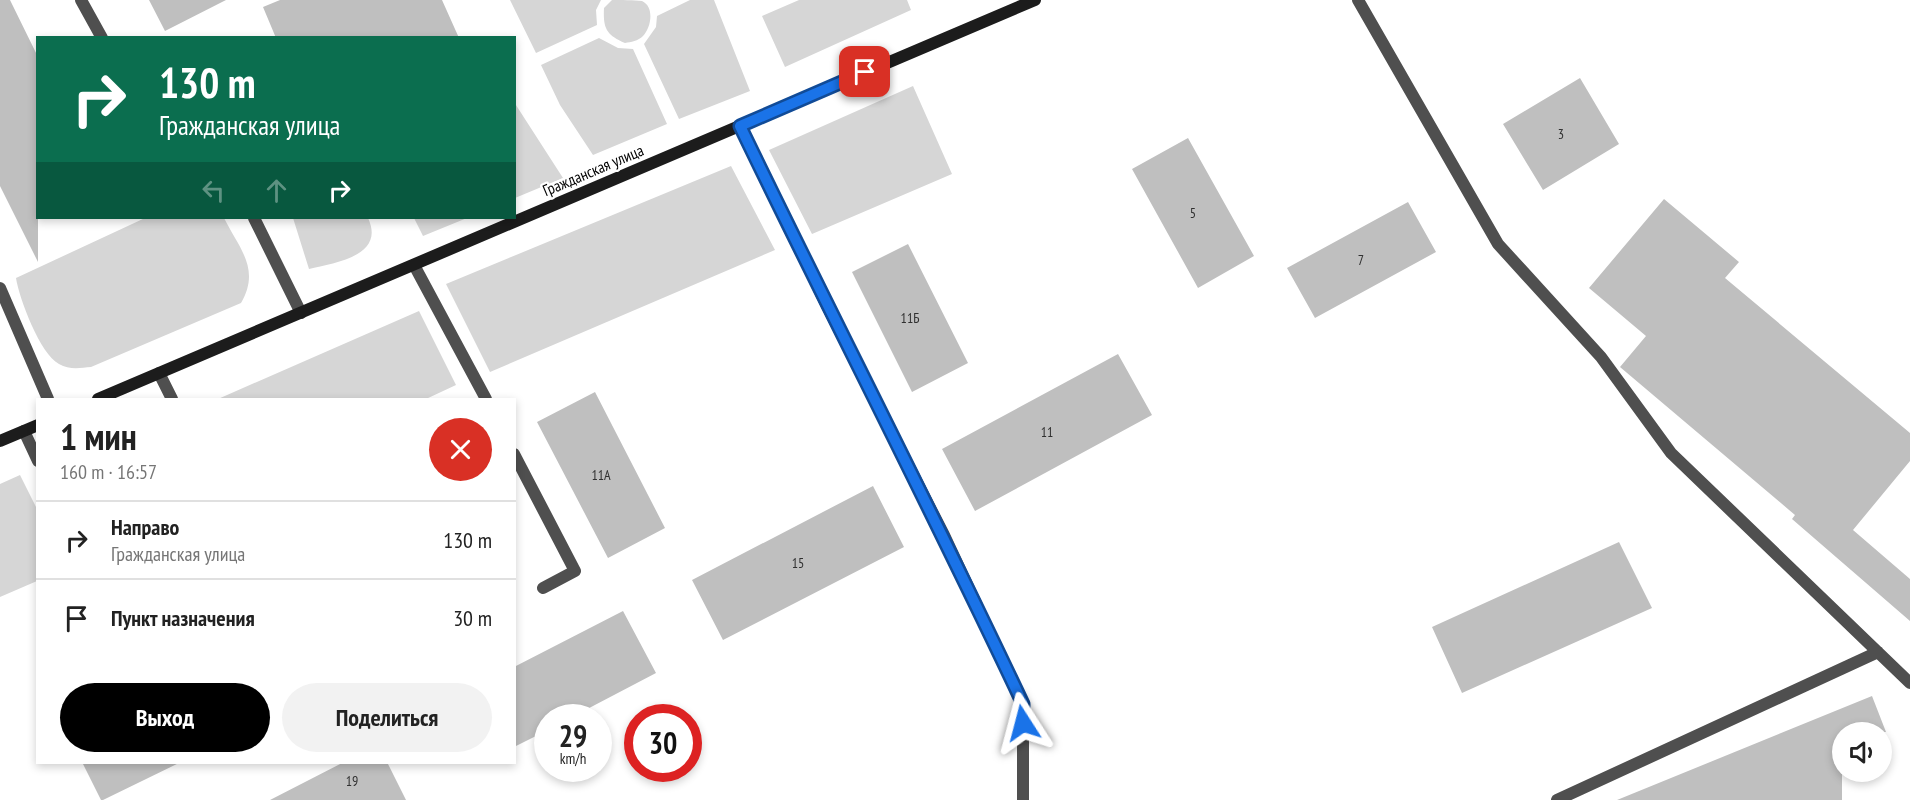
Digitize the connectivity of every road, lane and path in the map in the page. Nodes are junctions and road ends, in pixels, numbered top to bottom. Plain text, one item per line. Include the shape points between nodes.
1 (81, 0) edge
2 (1035, 0) edge
3 (1358, 0) edge
4 (101, 36) edge
5 (740, 126) junction
6 (254, 219) edge
7 (414, 265) junction
8 (0, 288) edge
9 (301, 313) junction
10 (159, 373) junction
11 (48, 398) edge
12 (100, 398) edge
13 (172, 398) edge
14 (485, 398) edge
15 (36, 426) edge
16 (24, 431) junction
17 (0, 441) edge
18 (36, 457) edge
19 (516, 458) edge
20 (543, 588) dead end
21 (1878, 652) junction
22 (1910, 683) edge
23 (1023, 800) edge
24 (1557, 800) edge

1 - 4 street
2 - 5 main road, Гражданская улица
3 - 21 street via 1498,244 1601,357 1671,453
5 - 7 main road, Гражданская улица
5 - 23 street via 944,535 1023,704
6 - 9 street
7 - 9 main road, Гражданская улица
7 - 14 street
8 - 11 street
9 - 10 main road, Гражданская улица
10 - 12 main road, Гражданская улица
10 - 13 street
15 - 16 main road
16 - 17 main road
16 - 18 street
19 - 20 street via 575,571
21 - 22 street
21 - 24 street

